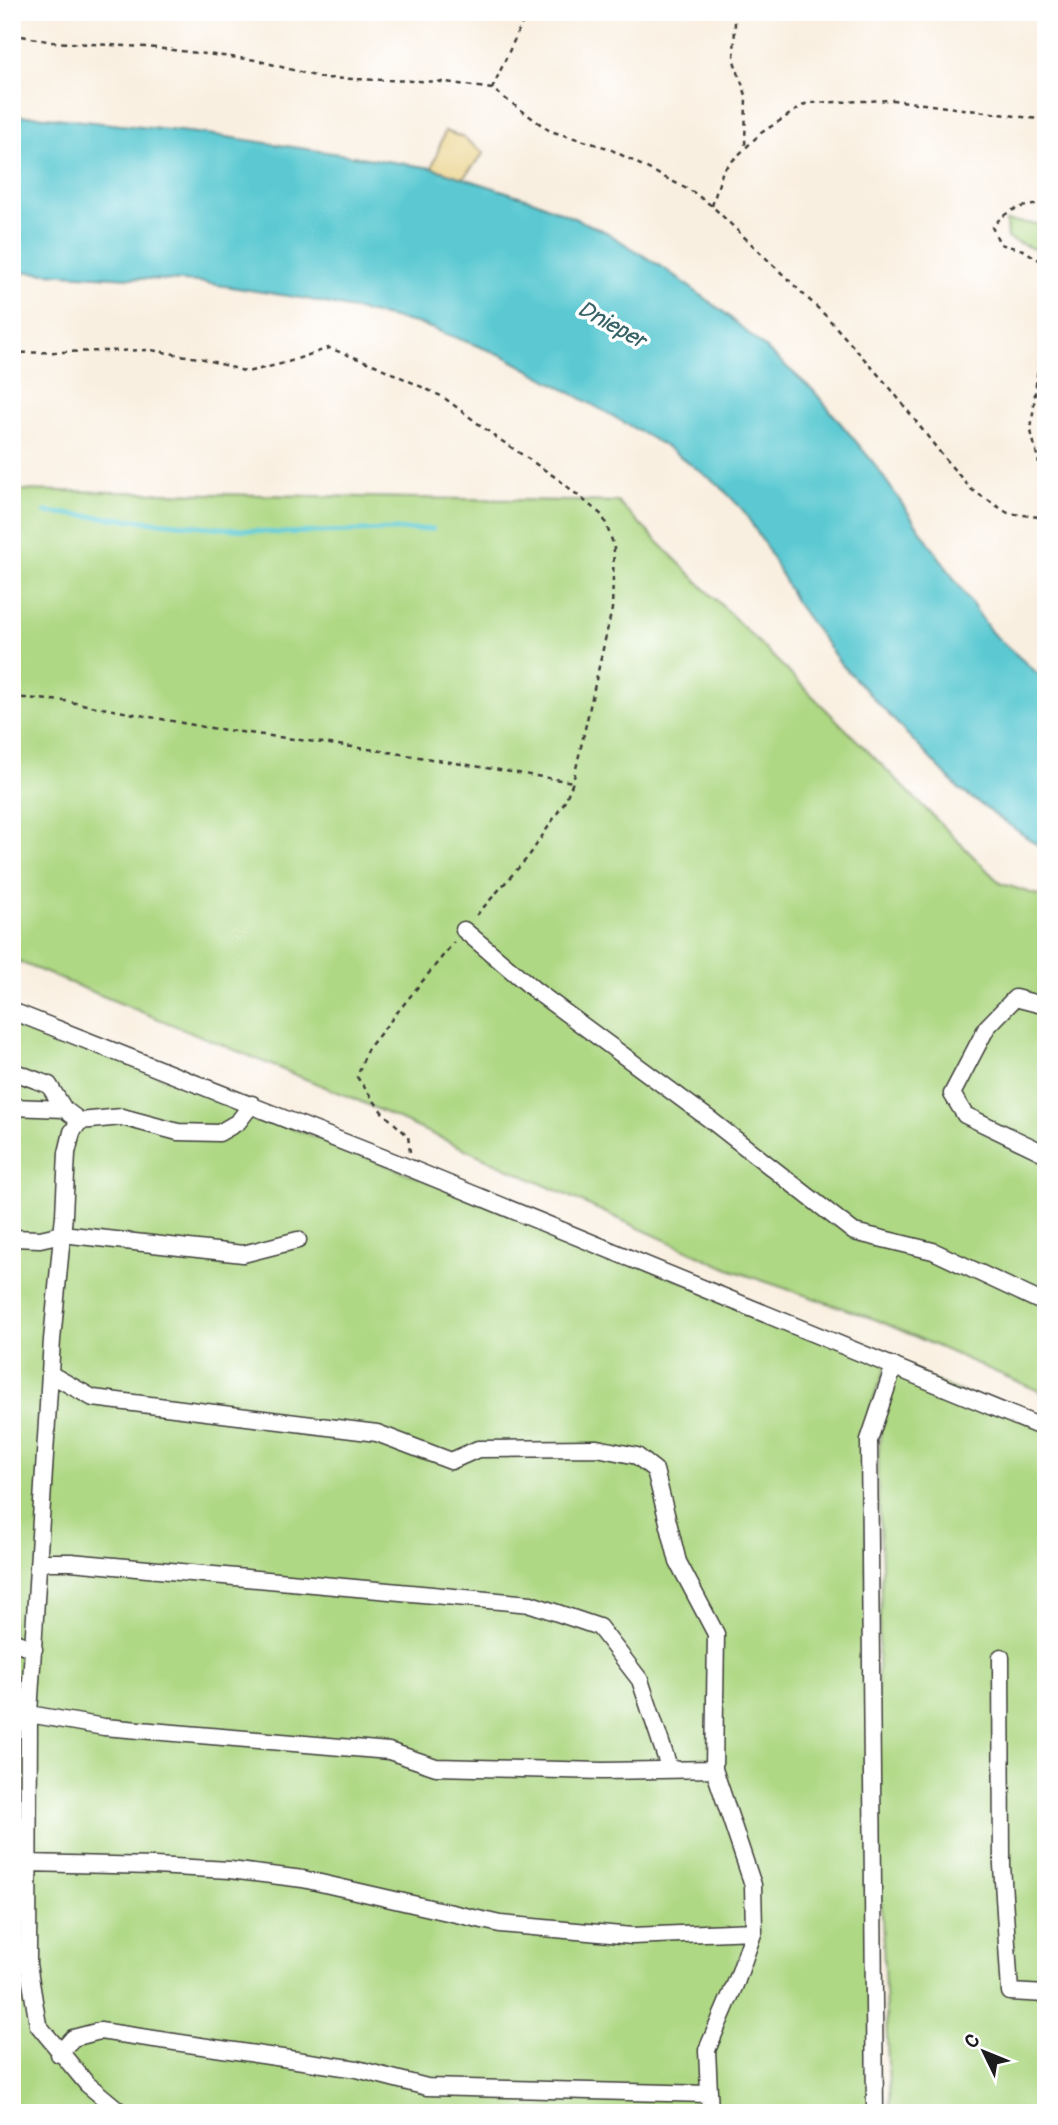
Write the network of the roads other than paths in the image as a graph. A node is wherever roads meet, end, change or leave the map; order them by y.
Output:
1 (464, 930) road end
2 (1046, 1006) edge
3 (12, 1011) edge
4 (12, 1071) edge
5 (252, 1104) junction
6 (12, 1107) edge
7 (64, 1109) junction
8 (80, 1121) junction
9 (1046, 1154) edge
10 (62, 1234) junction
11 (12, 1238) edge
12 (298, 1240) dead end
13 (1046, 1304) edge
14 (894, 1366) junction
15 (50, 1374) junction
16 (1046, 1429) edge
17 (39, 1562) junction
18 (12, 1641) edge
19 (34, 1649) junction
20 (1001, 1657) dead end
21 (29, 1714) junction
22 (714, 1769) junction
23 (670, 1770) junction
24 (12, 1773) edge
25 (28, 1779) junction
26 (27, 1863) junction
27 (20, 1905) edge
28 (754, 1931) junction
29 (1046, 1994) edge
30 (60, 2054) junction
31 (708, 2094) junction
32 (122, 2113) edge
33 (710, 2113) edge
34 (875, 2113) edge

1 - 13 street
2 - 9 street
3 - 5 street
4 - 7 street
5 - 8 street
5 - 14 street
6 - 7 street
7 - 8 street
8 - 10 street
10 - 11 street
10 - 12 street
10 - 15 street
14 - 16 street
14 - 34 street
15 - 17 street
15 - 22 street
17 - 19 street
17 - 23 street
18 - 19 street
19 - 21 street
20 - 29 street
21 - 23 street
21 - 25 street
22 - 23 street
22 - 28 street
24 - 25 street
25 - 26 street
26 - 27 street
26 - 28 street
27 - 30 street
28 - 31 street
30 - 31 street
30 - 32 street
31 - 33 street

